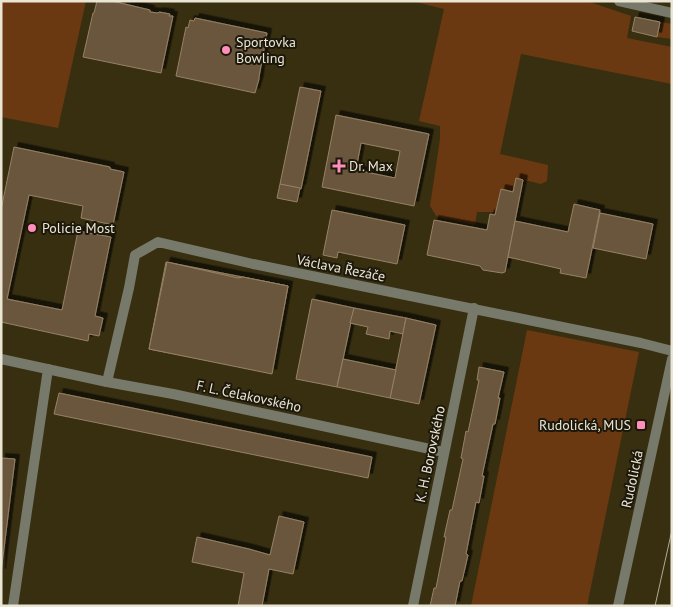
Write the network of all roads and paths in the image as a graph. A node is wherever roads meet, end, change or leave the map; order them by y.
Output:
1 (619, 1) edge
2 (672, 13) edge
3 (474, 308) junction
4 (672, 351) edge
5 (1, 359) edge
6 (672, 359) edge
7 (48, 369) junction
8 (107, 382) junction
9 (444, 452) junction
10 (13, 606) edge
11 (413, 606) edge
12 (618, 606) edge

1 - 2 street
3 - 4 street, Václava Řezáče
3 - 8 street, Václava Řezáče
3 - 9 street, K. H. Borovského
5 - 7 street, F. L. Čelakovského
6 - 12 street, Rudolická
7 - 8 street, F. L. Čelakovského
7 - 10 street
8 - 9 street, F. L. Čelakovského
9 - 11 street, K. H. Borovského

